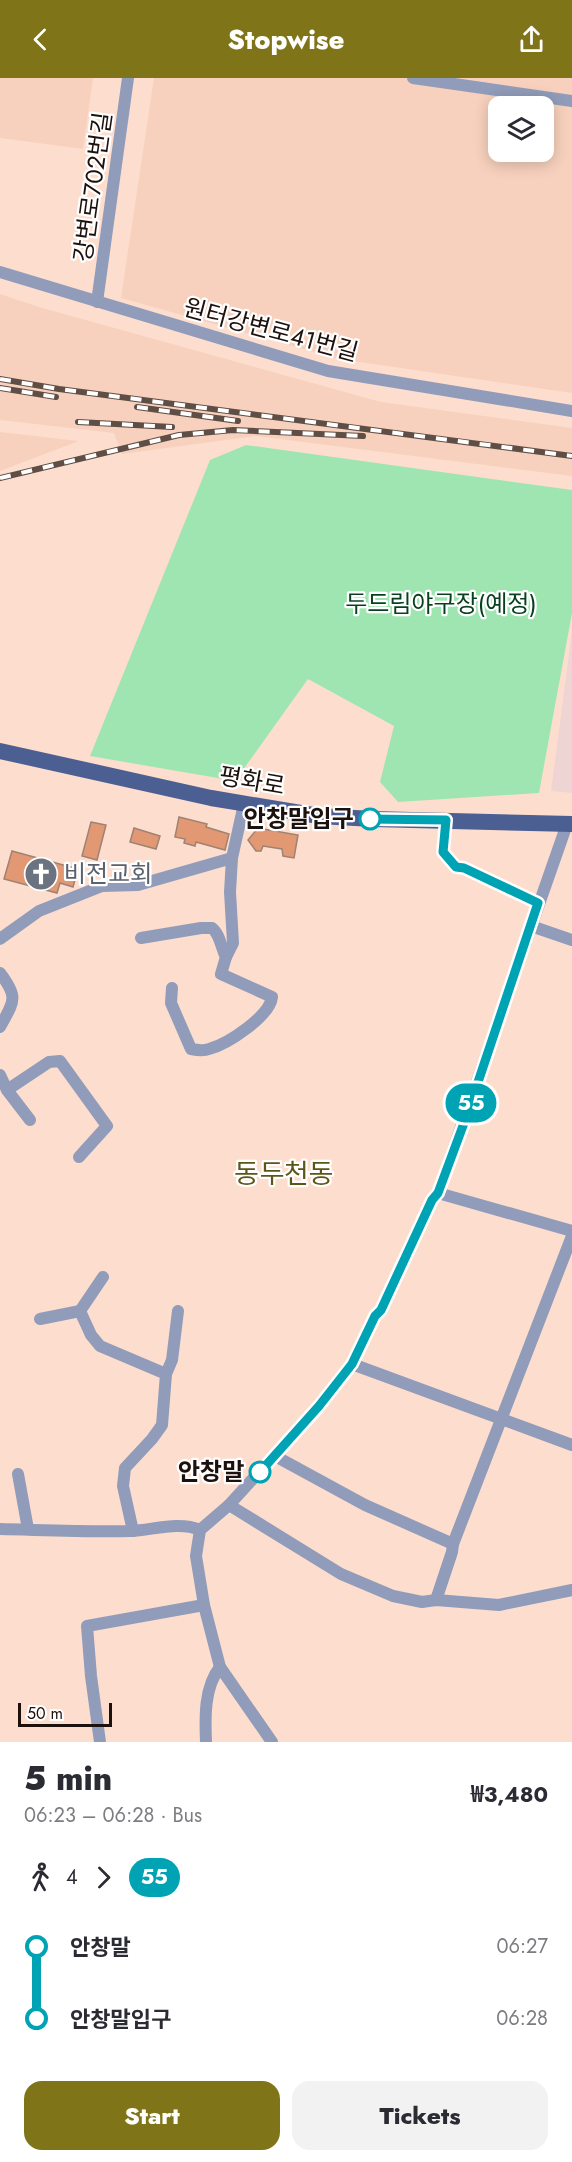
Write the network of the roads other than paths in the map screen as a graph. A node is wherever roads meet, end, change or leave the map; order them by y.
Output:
1 (128, 78) edge
2 (413, 78) edge
3 (572, 101) edge
4 (0, 272) edge
5 (97, 302) junction
6 (572, 411) edge
7 (0, 751) edge
8 (244, 804) junction
9 (446, 820) junction
10 (570, 824) edge
11 (232, 858) junction
12 (538, 903) junction
13 (531, 926) junction
14 (141, 938) dead end
15 (0, 939) edge
16 (572, 940) edge
17 (226, 957) junction
18 (0, 973) edge
19 (172, 988) dead end
20 (0, 1028) edge
21 (0, 1076) edge
22 (7, 1090) junction
23 (30, 1120) dead end
24 (79, 1157) dead end
25 (438, 1193) junction
26 (572, 1231) edge
27 (572, 1236) edge
28 (103, 1277) dead end
29 (80, 1311) junction
30 (178, 1311) dead end
31 (40, 1319) dead end
32 (352, 1364) junction
33 (166, 1374) junction
34 (502, 1421) junction
35 (572, 1445) edge
36 (275, 1456) junction
37 (18, 1474) dead end
38 (228, 1505) junction
39 (0, 1529) edge
40 (28, 1530) junction
41 (200, 1530) junction
42 (133, 1531) junction
43 (453, 1544) junction
44 (572, 1590) edge
45 (436, 1600) junction
46 (204, 1605) junction
47 (220, 1667) junction
48 (100, 1742) edge
49 (206, 1742) edge
50 (272, 1742) edge

1 - 5 street, 강변로702번길
2 - 3 street
4 - 5 street, 원터강변로41번길
5 - 6 street, 원터강변로41번길
7 - 8 main road, 평화로
8 - 9 main road, 평화로
8 - 11 street
9 - 10 main road, 평화로
9 - 12 street
10 - 12 street
11 - 15 street
11 - 17 street
12 - 13 street
13 - 16 street
13 - 25 street
14 - 17 street
17 - 19 street
18 - 20 street
21 - 22 street
22 - 23 street
22 - 24 street
25 - 26 street
25 - 32 street
27 - 34 street
28 - 29 street
29 - 31 street
29 - 33 street
30 - 33 street
32 - 34 street
32 - 36 street
33 - 42 street
34 - 35 street
34 - 43 street
36 - 38 street
36 - 43 street
37 - 40 street
38 - 41 street
38 - 45 street
39 - 40 street
40 - 42 street
41 - 42 street
41 - 46 street
43 - 45 street
44 - 45 street
46 - 47 street
46 - 48 street
47 - 49 street
47 - 50 street

